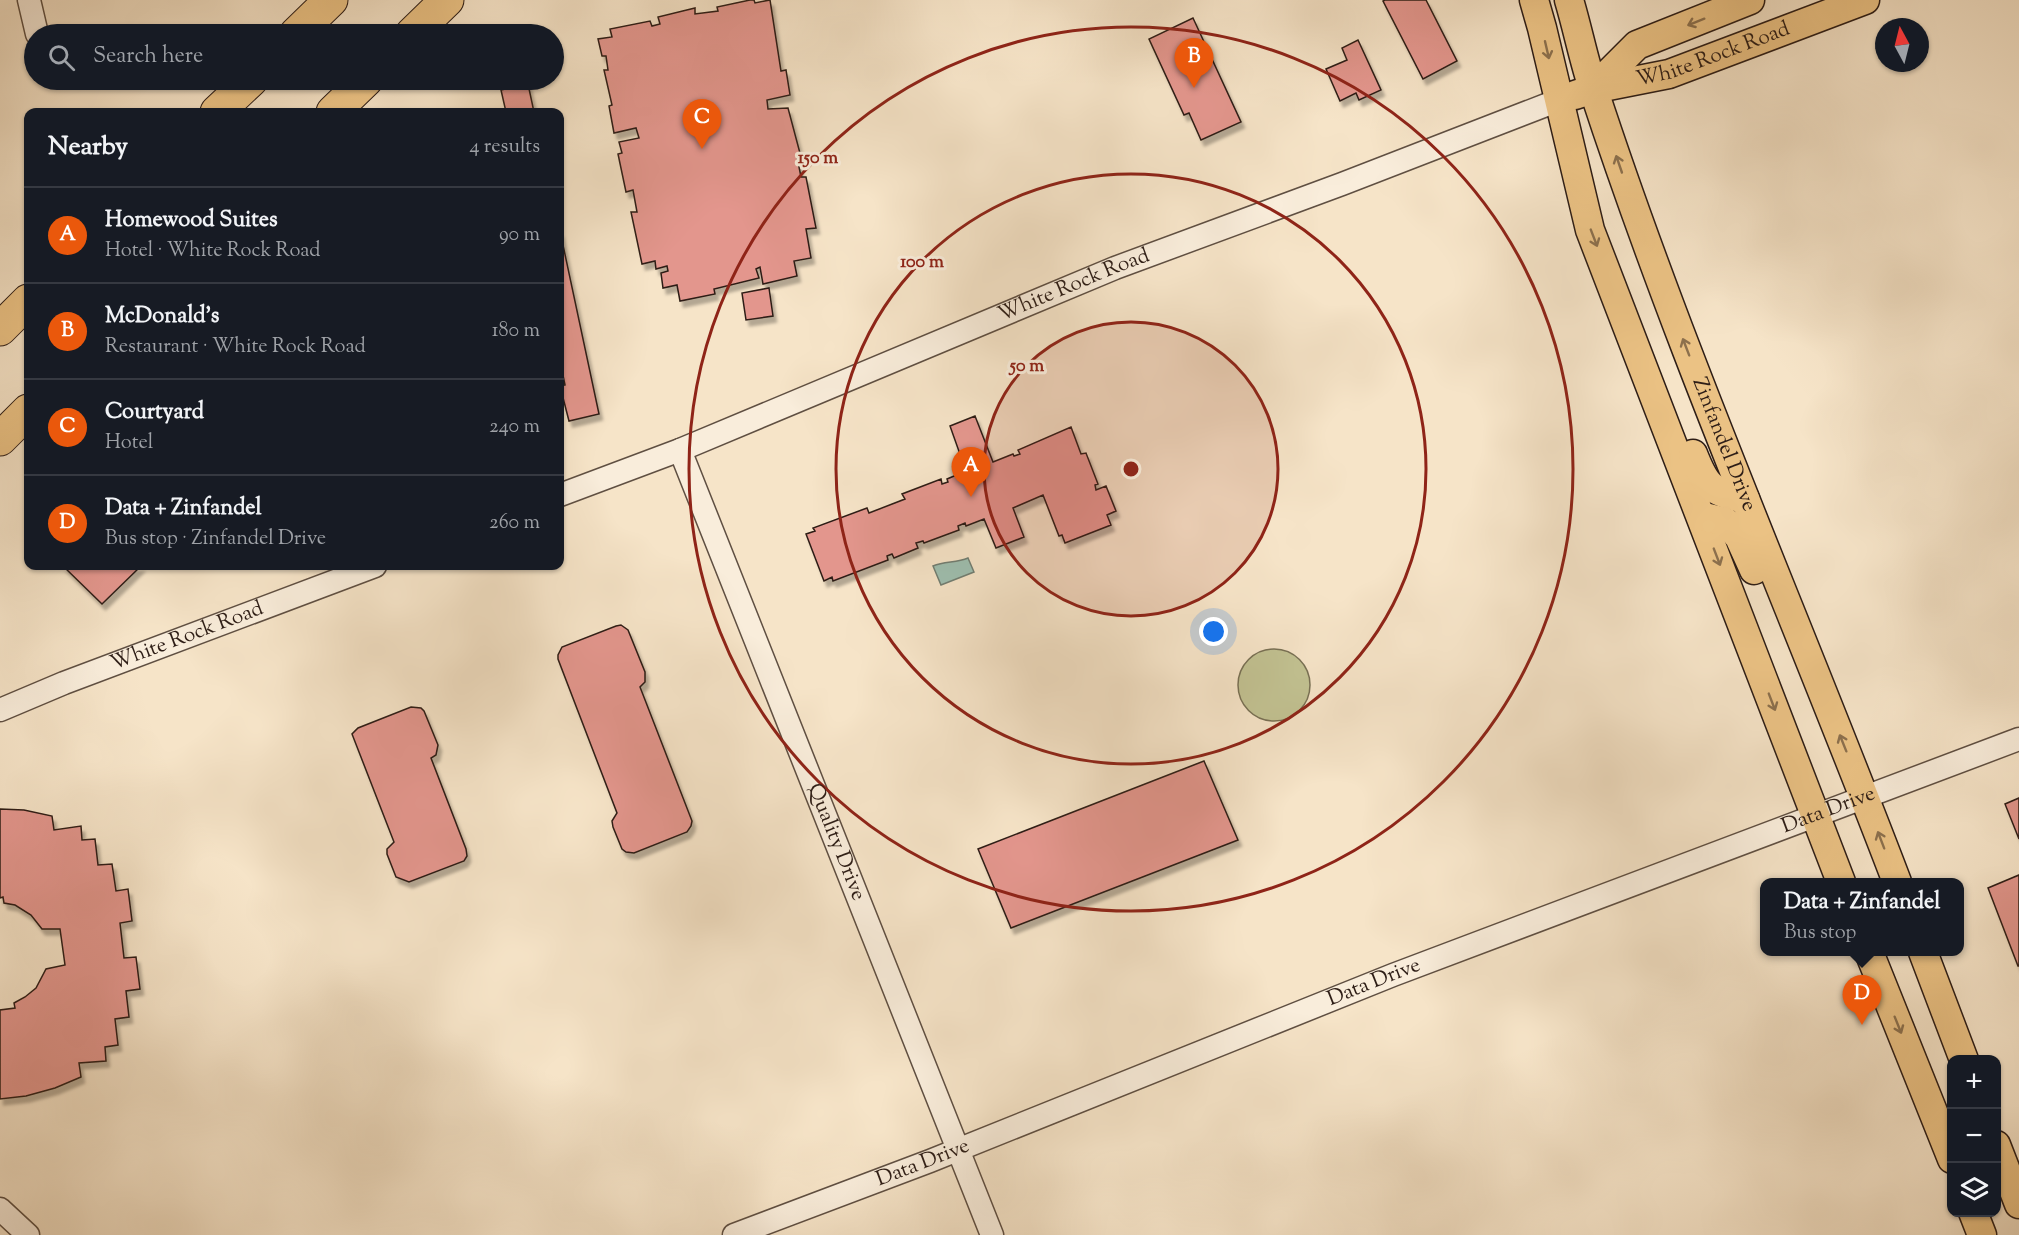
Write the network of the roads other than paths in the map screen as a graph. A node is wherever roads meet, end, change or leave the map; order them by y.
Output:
1 (29, 0) edge
2 (331, 0) edge
3 (447, 0) edge
4 (1534, 0) edge
5 (1569, 0) edge
6 (1750, 0) edge
7 (1865, 0) edge
8 (35, 24) edge
9 (306, 24) edge
10 (422, 24) edge
11 (1593, 89) junction
12 (240, 90) edge
13 (356, 90) edge
14 (1559, 100) junction
15 (221, 108) edge
16 (337, 108) edge
17 (1616, 297) junction
18 (24, 305) edge
19 (0, 329) edge
20 (24, 415) edge
21 (0, 439) edge
22 (680, 450) junction
23 (564, 494) edge
24 (1744, 499) junction
25 (1701, 516) junction
26 (364, 570) edge
27 (1782, 591) junction
28 (0, 710) edge
29 (2019, 739) edge
30 (1864, 797) junction
31 (1815, 816) junction
32 (1839, 878) edge
33 (1895, 878) edge
34 (1871, 956) edge
35 (1925, 956) edge
36 (1962, 1055) edge
37 (1947, 1146) edge
38 (957, 1150) junction
39 (2001, 1158) edge
40 (2019, 1204) edge
41 (0, 1209) edge
42 (1975, 1217) edge
43 (28, 1235) edge
44 (734, 1235) edge
45 (992, 1235) edge
46 (1982, 1235) edge

1 - 8 street
2 - 9 highway
3 - 10 highway
4 -> 14 main road
5 - 11 main road, Zinfandel Drive
6 -> 11 main road, White Rock Road
7 - 11 main road, White Rock Road
11 - 14 main road, White Rock Road
24 -> 11 main road, Zinfandel Drive
12 - 15 highway
13 - 16 highway
14 -> 17 main road
14 - 22 street, White Rock Road
17 - 24 main road
17 - 25 main road
18 - 19 highway
20 - 21 highway
22 - 23 street, White Rock Road
22 - 38 street, Quality Drive
24 - 27 main road, Zinfandel Drive
25 - 27 main road
25 -> 31 main road
26 - 28 street, White Rock Road
30 -> 27 main road, Zinfandel Drive
29 - 30 street, Data Drive
30 - 31 street, Data Drive
33 -> 30 main road, Zinfandel Drive
31 - 32 main road
31 - 38 street, Data Drive
34 -> 37 main road
35 - 36 main road
38 - 44 street, Data Drive
38 - 45 street, Quality Drive
39 - 40 main road
41 - 43 street
42 - 46 main road

